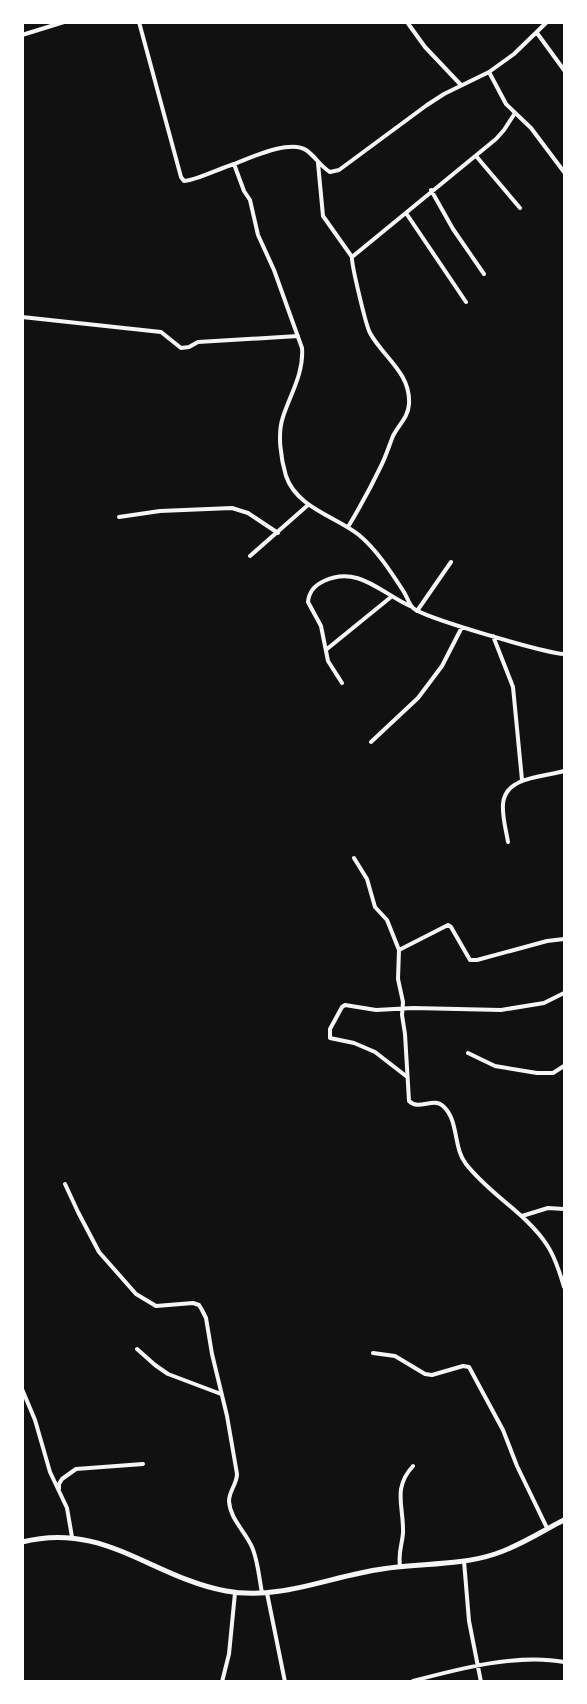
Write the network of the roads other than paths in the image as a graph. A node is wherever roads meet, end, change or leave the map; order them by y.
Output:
1 (64, 22) edge
2 (139, 22) edge
3 (407, 22) edge
4 (547, 22) edge
5 (537, 33) junction
6 (22, 35) edge
7 (564, 70) edge
8 (489, 72) junction
9 (461, 85) junction
10 (515, 113) junction
11 (476, 156) junction
12 (318, 161) junction
13 (234, 164) junction
14 (564, 172) edge
15 (431, 190) junction
16 (520, 208) dead end
17 (406, 213) junction
18 (352, 257) junction
19 (484, 274) dead end
20 (466, 302) dead end
21 (22, 317) edge
22 (299, 336) junction
23 (308, 504) junction
24 (119, 517) dead end
25 (348, 527) junction
26 (278, 533) junction
27 (250, 556) dead end
28 (451, 562) dead end
29 (392, 597) junction
30 (411, 607) junction
31 (417, 610) junction
32 (462, 627) junction
33 (492, 635) junction
34 (327, 649) junction
35 (564, 654) edge
36 (342, 683) dead end
37 (371, 741) dead end
38 (564, 771) edge
39 (522, 780) junction
40 (508, 842) dead end
41 (354, 858) dead end
42 (564, 939) edge
43 (399, 950) junction
44 (564, 993) edge
45 (404, 1008) junction
46 (468, 1053) dead end
47 (564, 1066) edge
48 (406, 1076) junction
49 (65, 1184) dead end
50 (564, 1209) edge
51 (522, 1216) junction
52 (564, 1287) edge
53 (137, 1349) dead end
54 (373, 1353) dead end
55 (22, 1389) edge
56 (222, 1395) junction
57 (143, 1464) dead end
58 (413, 1466) dead end
59 (59, 1491) junction
60 (564, 1520) edge
61 (548, 1528) junction
62 (72, 1537) junction
63 (22, 1542) edge
64 (464, 1560) junction
65 (400, 1566) junction
66 (235, 1593) junction
67 (265, 1593) junction
68 (564, 1662) edge
69 (478, 1665) junction
70 (413, 1681) edge
71 (222, 1682) edge
72 (285, 1682) edge
73 (481, 1682) edge

1 - 6 street
2 - 13 street
3 - 9 street
4 - 5 street
5 - 7 street
5 - 8 street
8 - 9 street
8 - 10 street
9 - 12 street
10 - 11 street
10 - 14 street
11 - 15 street
11 - 16 street
12 - 13 street
12 - 18 street
13 - 22 street
15 - 17 street
15 - 19 street
17 - 18 street
17 - 20 street
18 - 25 street
21 - 22 street
22 - 23 street
23 - 25 street
23 - 26 street
24 - 26 street
25 - 30 street
26 - 27 street
28 - 31 street
29 - 30 street
29 - 34 street
29 - 34 street
30 - 31 street
31 - 32 street
32 - 33 street
32 - 37 street
33 - 35 street
33 - 39 street
34 - 36 street
38 - 39 street
39 - 40 street
41 - 43 street
42 - 43 street
43 - 45 street
44 - 45 street
45 - 48 street
45 - 48 street
46 - 47 street
48 - 51 street
49 - 56 street
50 - 51 street
51 - 52 street
53 - 56 street
54 - 61 street
55 - 59 street
56 - 67 street
57 - 59 street
58 - 65 street
59 - 62 street
60 - 61 main road
61 - 64 main road
62 - 63 main road
62 - 66 main road
64 - 65 main road
64 - 69 street
65 - 67 main road
66 - 67 main road
66 - 71 street
67 - 72 street
68 - 69 street
69 - 70 street
69 - 73 street

